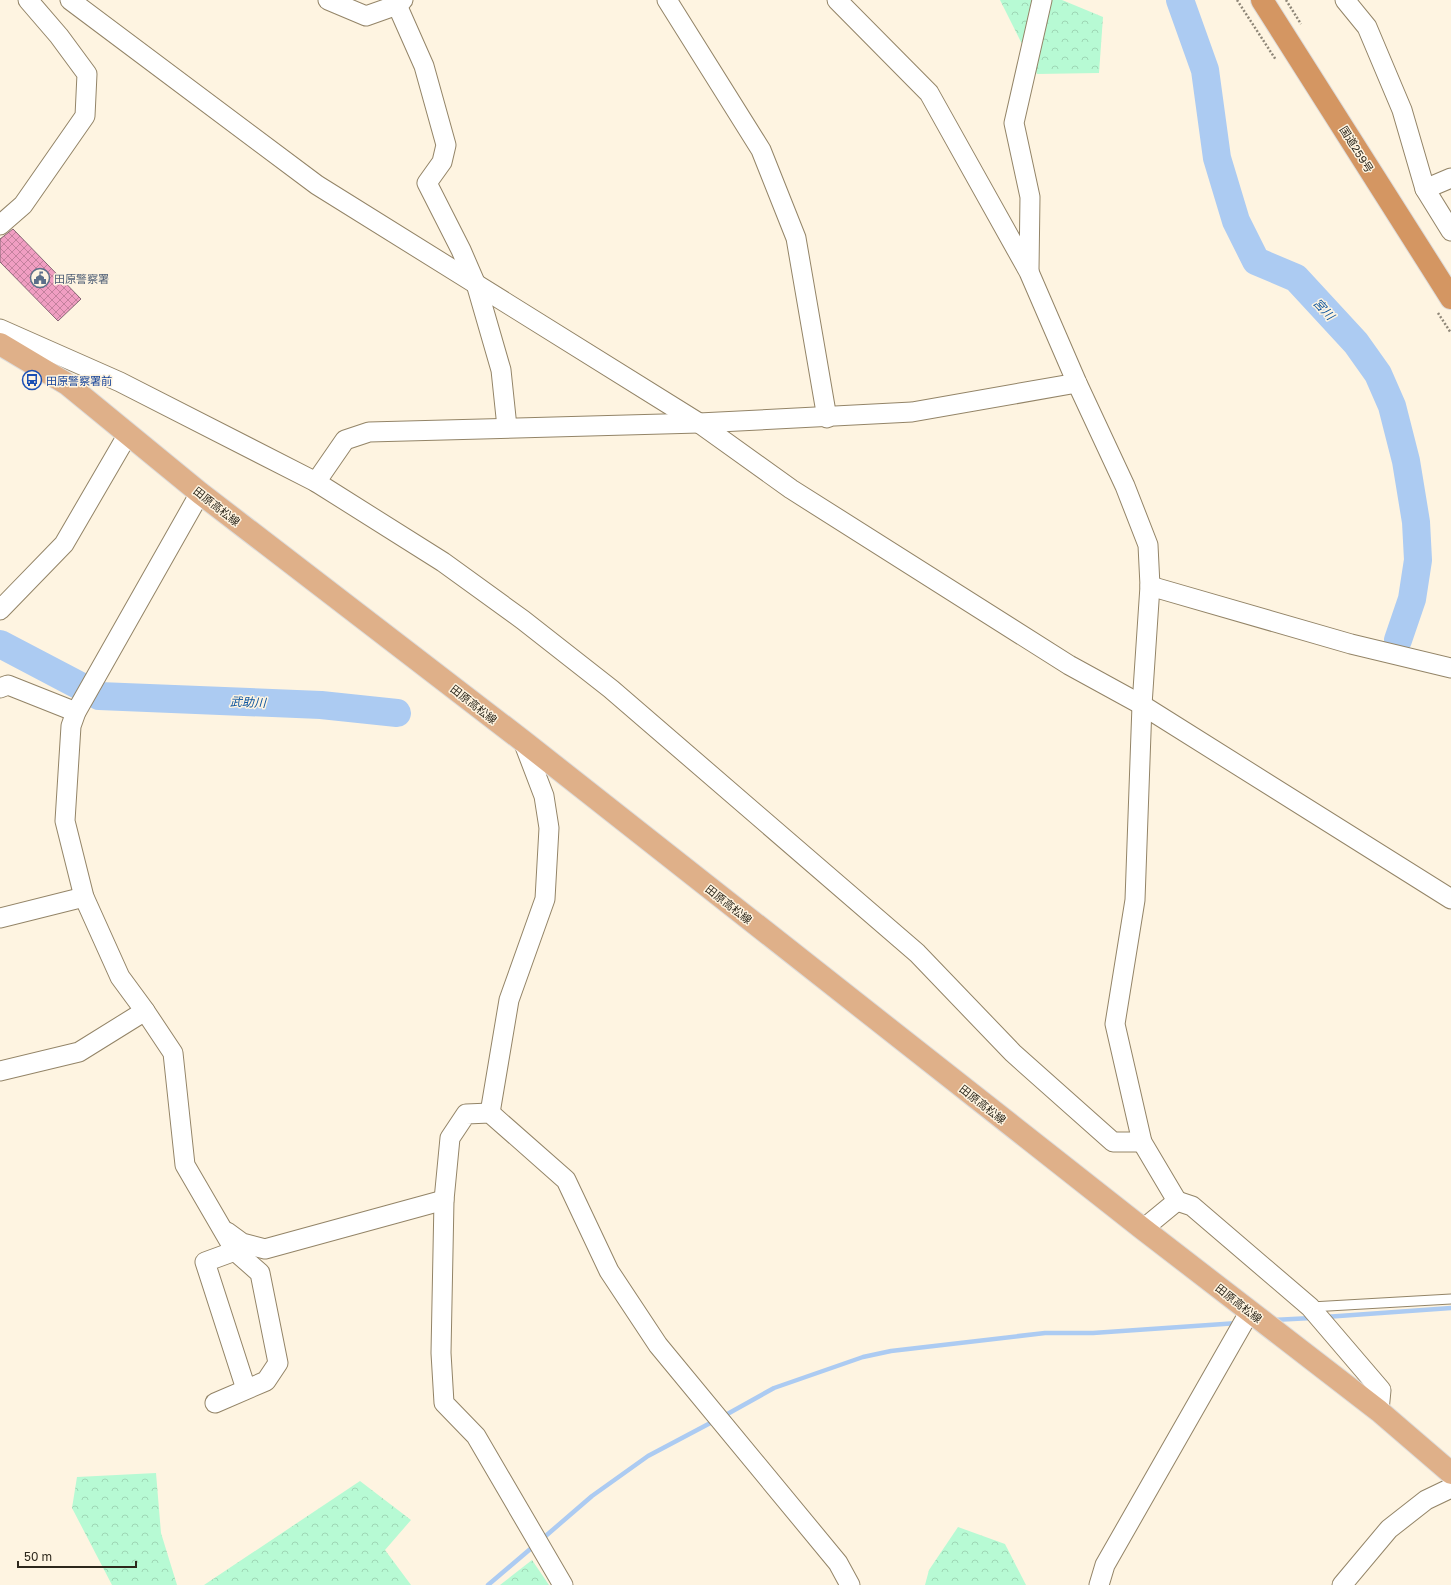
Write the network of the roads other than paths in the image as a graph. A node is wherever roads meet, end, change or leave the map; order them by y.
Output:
1 (28, 0) edge
2 (70, 0) edge
3 (328, 0) edge
4 (667, 0) edge
5 (837, 0) edge
6 (1042, 0) edge
7 (1262, 0) edge
8 (1345, 0) edge
9 (400, 2) edge
10 (1451, 178) edge
11 (1425, 189) junction
12 (0, 225) edge
13 (1451, 231) edge
14 (1029, 272) junction
15 (477, 287) junction
16 (1451, 298) edge
17 (2, 338) edge
18 (1077, 383) junction
19 (828, 418) junction
20 (699, 423) junction
21 (507, 427) junction
22 (128, 434) junction
23 (316, 482) junction
24 (200, 493) junction
25 (1150, 586) junction
26 (0, 610) edge
27 (1451, 668) edge
28 (0, 688) edge
29 (1142, 705) junction
30 (76, 712) junction
31 (522, 742) junction
32 (84, 897) junction
33 (1451, 899) edge
34 (0, 918) edge
35 (145, 1011) junction
36 (0, 1071) edge
37 (490, 1113) junction
38 (1142, 1142) junction
39 (444, 1200) junction
40 (1177, 1201) junction
41 (221, 1227) junction
42 (1143, 1229) junction
43 (235, 1251) junction
44 (1451, 1299) edge
45 (1310, 1307) junction
46 (1250, 1311) junction
47 (246, 1389) junction
48 (215, 1403) dead end
49 (1379, 1411) junction
50 (1451, 1473) edge
51 (1451, 1488) edge
52 (563, 1585) edge
53 (850, 1585) edge
54 (1100, 1585) edge
55 (1342, 1585) edge

1 - 12 street
2 - 15 street
3 - 9 street
4 - 19 street
5 - 14 street
6 - 14 street
7 - 16 highway, 国道259号
8 - 11 street
9 - 15 street
10 - 11 street
11 - 13 street
14 - 18 street
15 - 20 street
15 - 21 street
17 - 22 main road, 田原高松線
17 - 23 street
18 - 19 street
18 - 25 street
19 - 20 street
20 - 21 street
20 - 29 street
21 - 23 street
22 - 24 main road, 田原高松線
22 - 26 street
23 - 38 street
24 - 30 street
24 - 31 main road, 田原高松線
25 - 27 street
25 - 29 street
28 - 30 street
29 - 33 street
29 - 38 street
30 - 32 street
31 - 37 street
31 - 42 main road, 田原高松線
32 - 34 street
32 - 35 street
35 - 36 street
35 - 41 street
37 - 39 street
37 - 53 street
38 - 40 street
39 - 41 street
39 - 52 street
40 - 42 street
40 - 45 street
41 - 43 street
42 - 46 main road, 田原高松線
43 - 47 street
43 - 47 street
44 - 45 lane
45 - 49 street
46 - 49 main road, 田原高松線
46 - 54 street
47 - 48 street
49 - 50 main road, 田原高松線
51 - 55 street

